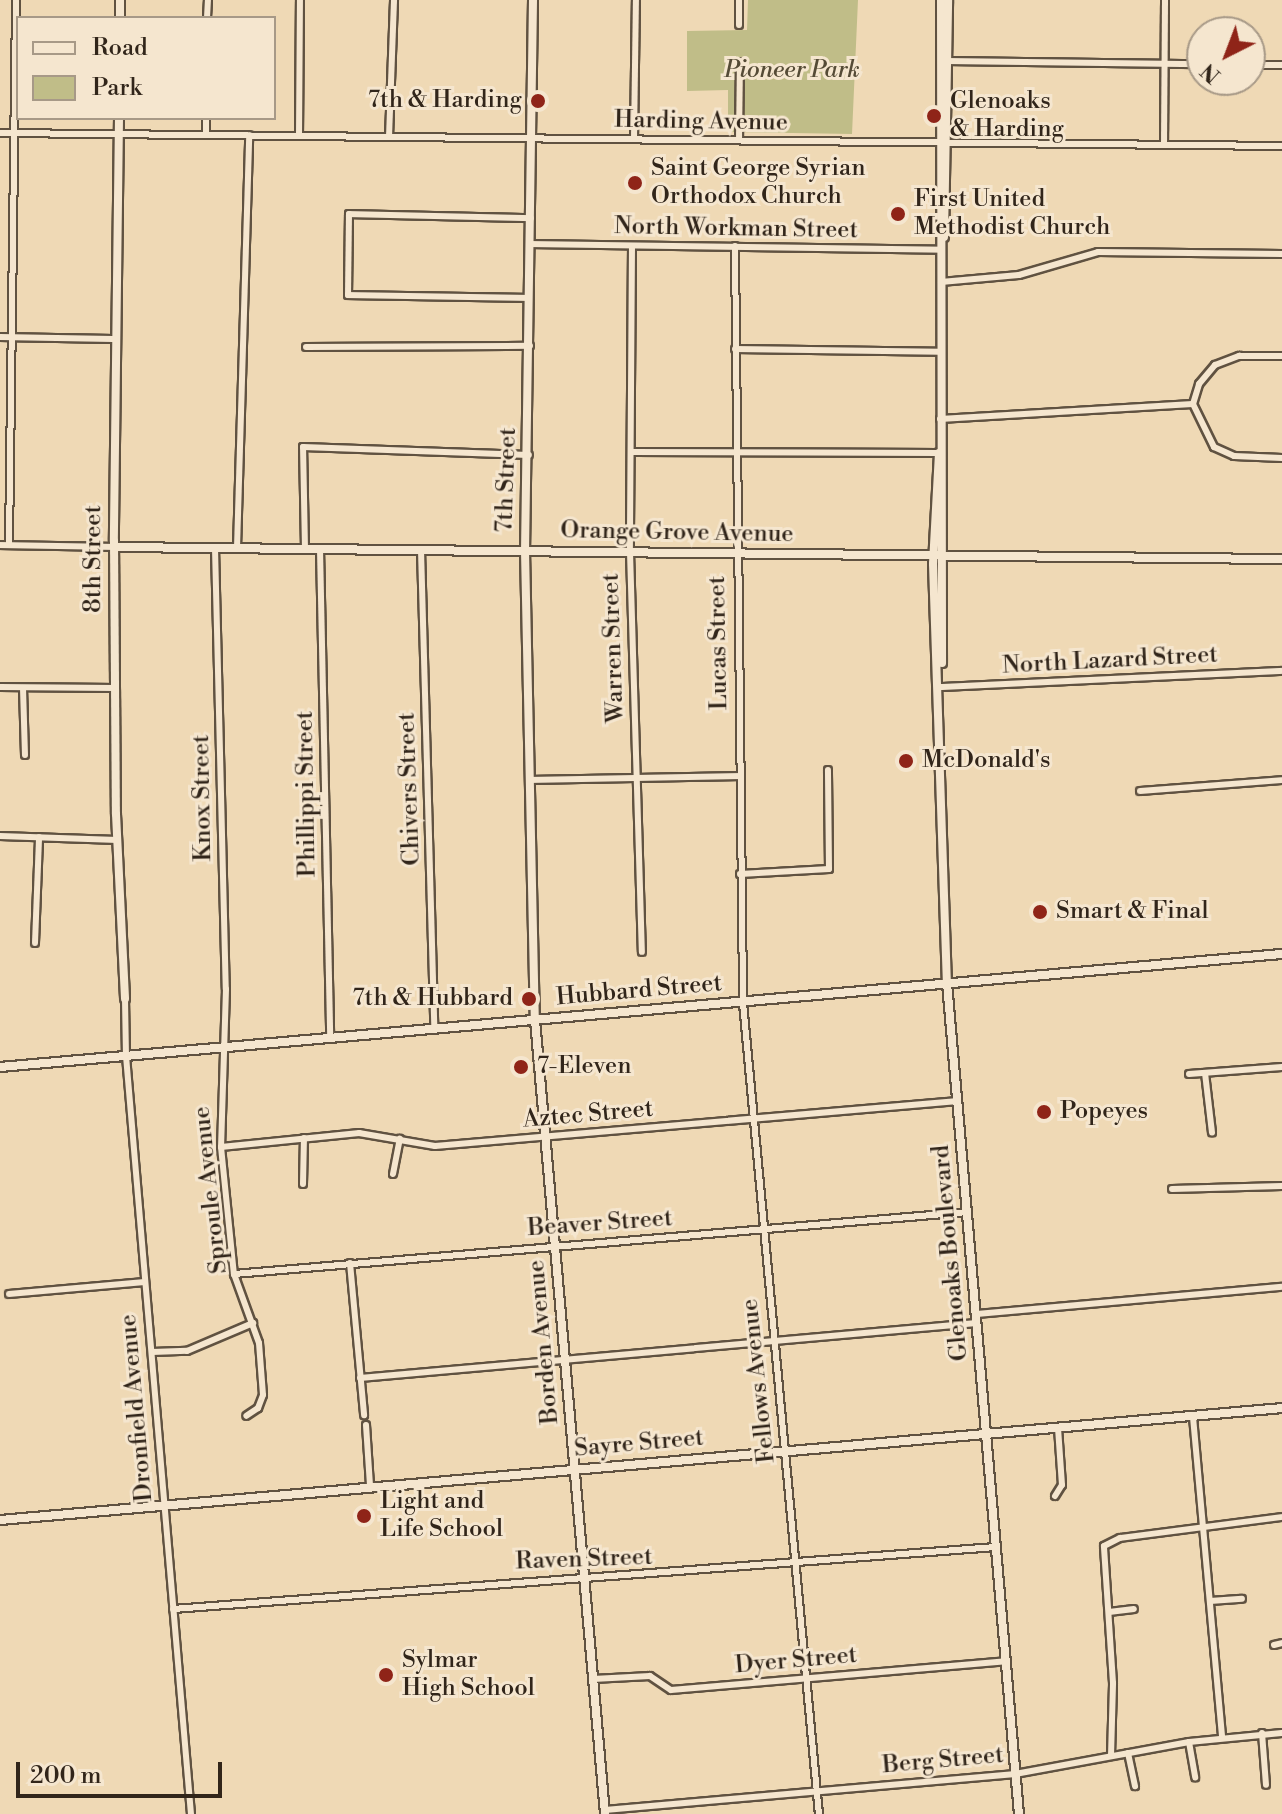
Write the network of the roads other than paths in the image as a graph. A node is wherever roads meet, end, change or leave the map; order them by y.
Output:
1 (16, 0) edge
2 (300, 0) edge
3 (394, 0) edge
4 (533, 0) edge
5 (636, 0) edge
6 (739, 0) edge
7 (941, 0) edge
8 (948, 0) edge
9 (1165, 0) edge
10 (739, 25) dead end
11 (944, 61) junction
12 (740, 62) dead end
13 (1165, 64) junction
14 (1186, 64) edge
15 (119, 120) edge
16 (206, 120) edge
17 (0, 133) edge
18 (14, 133) junction
19 (119, 134) junction
20 (206, 135) junction
21 (249, 135) junction
22 (299, 136) junction
23 (389, 137) junction
24 (532, 138) junction
25 (634, 138) junction
26 (739, 140) junction
27 (938, 142) junction
28 (949, 142) junction
29 (1164, 145) junction
30 (1282, 146) edge
31 (531, 218) junction
32 (531, 244) junction
33 (632, 246) junction
34 (735, 246) junction
35 (942, 250) junction
36 (1282, 254) edge
37 (941, 282) junction
38 (530, 298) junction
39 (0, 337) edge
40 (11, 338) junction
41 (113, 339) junction
42 (530, 346) junction
43 (306, 347) dead end
44 (735, 349) junction
45 (940, 352) junction
46 (1282, 356) edge
47 (1193, 404) junction
48 (940, 419) junction
49 (632, 452) junction
50 (734, 453) junction
51 (939, 453) junction
52 (529, 455) junction
53 (1282, 458) edge
54 (0, 545) edge
55 (9, 545) junction
56 (114, 547) junction
57 (215, 548) junction
58 (237, 548) junction
59 (305, 549) junction
60 (320, 549) junction
61 (421, 550) junction
62 (525, 551) junction
63 (630, 552) junction
64 (736, 553) junction
65 (933, 555) junction
66 (944, 555) junction
67 (1282, 559) edge
68 (1282, 671) edge
69 (0, 687) edge
70 (940, 687) junction
71 (23, 688) junction
72 (115, 688) junction
73 (25, 755) dead end
74 (828, 770) dead end
75 (739, 776) junction
76 (636, 778) junction
77 (531, 780) junction
78 (1282, 780) edge
79 (1140, 791) dead end
80 (0, 836) edge
81 (39, 837) junction
82 (118, 840) junction
83 (740, 874) junction
84 (35, 943) dead end
85 (740, 944) joint
86 (642, 952) dead end
87 (1282, 954) edge
88 (535, 961) joint
89 (947, 983) junction
90 (125, 999) joint
91 (743, 1003) junction
92 (535, 1020) junction
93 (434, 1028) junction
94 (330, 1038) junction
95 (225, 1047) junction
96 (126, 1056) junction
97 (0, 1067) edge
98 (1282, 1067) edge
99 (1205, 1073) junction
100 (1189, 1074) dead end
101 (959, 1101) junction
102 (752, 1119) junction
103 (1212, 1133) dead end
104 (548, 1137) junction
105 (304, 1138) junction
106 (400, 1139) junction
107 (221, 1147) junction
108 (393, 1174) dead end
109 (303, 1184) dead end
110 (1282, 1186) edge
111 (1172, 1189) dead end
112 (968, 1211) junction
113 (761, 1231) junction
114 (556, 1245) junction
115 (350, 1263) junction
116 (234, 1274) junction
117 (144, 1282) junction
118 (1282, 1287) edge
119 (9, 1294) dead end
120 (977, 1319) junction
121 (253, 1323) junction
122 (771, 1341) junction
123 (152, 1352) junction
124 (566, 1360) junction
125 (360, 1378) junction
126 (1282, 1408) edge
127 (364, 1415) dead end
128 (246, 1416) dead end
129 (1193, 1417) junction
130 (366, 1425) dead end
131 (1058, 1428) junction
132 (986, 1432) junction
133 (785, 1450) junction
134 (576, 1470) junction
135 (370, 1486) junction
136 (1055, 1496) dead end
137 (164, 1504) junction
138 (1282, 1517) edge
139 (0, 1520) edge
140 (1204, 1526) junction
141 (995, 1547) junction
142 (794, 1565) junction
143 (586, 1582) junction
144 (1242, 1599) dead end
145 (1210, 1601) junction
146 (173, 1609) junction
147 (1134, 1609) dead end
148 (1109, 1612) junction
149 (1006, 1661) junction
150 (806, 1678) junction
151 (593, 1679) junction
152 (1262, 1733) junction
153 (1282, 1733) edge
154 (1222, 1738) junction
155 (1189, 1742) junction
156 (1128, 1753) junction
157 (1111, 1756) junction
158 (1015, 1774) junction
159 (1195, 1777) dead end
160 (1266, 1785) dead end
161 (1135, 1786) dead end
162 (817, 1789) junction
163 (605, 1812) edge
164 (191, 1814) edge
165 (819, 1814) edge
166 (1019, 1814) edge

1 - 18 street
2 - 22 street
3 - 23 street
4 - 24 street, 7th Street
5 - 25 street
6 - 10 street
7 - 11 street, Glenoaks Boulevard
8 - 11 street, Glenoaks Boulevard
9 - 13 street
11 - 13 street
11 - 27 street, Glenoaks Boulevard
11 - 28 street, Glenoaks Boulevard
12 - 26 street
13 - 14 street
13 - 29 street
15 - 19 street, 8th Street
16 - 20 street
17 - 18 street, Harding Avenue
18 - 19 street, Harding Avenue
18 - 40 street
19 - 20 street, Harding Avenue
19 - 41 street, 8th Street
20 - 21 street, Harding Avenue
21 - 22 street, Harding Avenue
21 - 58 street
22 - 23 street, Harding Avenue
23 - 24 street, Harding Avenue
24 - 25 street, Harding Avenue
24 - 31 street, 7th Street
25 - 26 street, Harding Avenue
26 - 27 street, Harding Avenue
27 - 28 street, Harding Avenue
27 - 35 street, Glenoaks Boulevard
28 - 29 street, Harding Avenue
28 - 35 street, Glenoaks Boulevard
29 - 30 street, Harding Avenue
31 - 32 street, 7th Street
31 - 38 street
32 - 33 street, North Workman Street
32 - 38 street, 7th Street
33 - 34 street, North Workman Street
33 - 49 street, Warren Street
34 - 35 street, North Workman Street
34 - 44 street, Lucas Street
35 - 37 street, Glenoaks Boulevard
36 - 37 street
37 - 45 street, Glenoaks Boulevard
38 - 42 street, 7th Street
39 - 40 street
40 - 41 street
40 - 55 street
41 - 56 street, 8th Street
42 - 43 street
42 - 52 street, 7th Street
44 - 45 street
44 - 50 street, Lucas Street
45 - 48 street, Glenoaks Boulevard
46 - 47 street
47 - 48 street
47 - 53 street
48 - 51 street, Glenoaks Boulevard
49 - 50 street
49 - 63 street, Warren Street
50 - 51 street
50 - 64 street, Lucas Street
51 - 65 street, Glenoaks Boulevard
51 - 66 street, Glenoaks Boulevard
52 - 59 street
52 - 62 street, 7th Street
54 - 55 street, Orange Grove Avenue
55 - 56 street, Orange Grove Avenue
56 - 57 street, Orange Grove Avenue
56 - 72 street, 8th Street
57 - 58 street, Orange Grove Avenue
57 - 95 street, Knox Street
58 - 59 street, Orange Grove Avenue
59 - 60 street, Orange Grove Avenue
60 - 61 street, Orange Grove Avenue
60 - 94 street, Phillippi Street
61 - 62 street, Orange Grove Avenue
61 - 93 street, Chivers Street
62 - 63 street, Orange Grove Avenue
62 - 77 street, 7th Street
63 - 64 street, Orange Grove Avenue
63 - 76 street, Warren Street
64 - 65 street, Orange Grove Avenue
64 - 75 street, Lucas Street
65 - 66 street, Orange Grove Avenue
65 - 70 street, Glenoaks Boulevard
66 - 67 street, Orange Grove Avenue
66 - 70 street, Glenoaks Boulevard
68 - 70 street, North Lazard Street
69 - 71 street
70 - 89 street, Glenoaks Boulevard
71 - 72 street
71 - 73 street
72 - 82 street, 8th Street
74 - 83 street
75 - 76 street
75 - 83 street, Lucas Street
76 - 77 street
76 - 86 street, Warren Street
77 - 88 street, 7th Street
78 - 79 street
80 - 81 street
81 - 82 street
81 - 84 street
82 - 90 street, 8th Street
83 - 85 street, Lucas Street
85 - 91 street, Fellows Avenue
87 - 89 street, Hubbard Street
88 - 92 street, Borden Avenue
89 - 91 street, Hubbard Street
89 - 101 street, Glenoaks Boulevard
90 - 96 street, Dronfield Avenue
91 - 92 street, Hubbard Street
91 - 102 street, Fellows Avenue
92 - 93 street, Hubbard Street
92 - 104 street, Borden Avenue
93 - 94 street, Hubbard Street
94 - 95 street, Hubbard Street
95 - 96 street, Hubbard Street
95 - 107 street, Sproule Avenue
96 - 97 street, Hubbard Street
96 - 117 street, Dronfield Avenue
98 - 99 street
99 - 100 street
99 - 103 street
101 - 102 street, Aztec Street
101 - 112 street, Glenoaks Boulevard
102 - 104 street, Aztec Street
102 - 113 street, Fellows Avenue
104 - 106 street, Aztec Street
104 - 114 street, Borden Avenue
105 - 106 street, Aztec Street
105 - 107 street, Aztec Street
105 - 109 street
106 - 108 street
107 - 116 street, Sproule Avenue
110 - 111 street
112 - 113 street, Beaver Street
112 - 120 street, Glenoaks Boulevard
113 - 114 street, Beaver Street
113 - 122 street, Fellows Avenue
114 - 115 street, Beaver Street
114 - 124 street, Borden Avenue
115 - 116 street, Beaver Street
115 - 125 street
116 - 121 street, Sproule Avenue
117 - 119 street
117 - 123 street, Dronfield Avenue
118 - 120 street
120 - 122 street
120 - 132 street, Glenoaks Boulevard
121 - 123 street
121 - 128 street, Sproule Avenue
122 - 124 street
122 - 133 street, Fellows Avenue
123 - 137 street, Dronfield Avenue
124 - 125 street
124 - 134 street, Borden Avenue
125 - 127 street
126 - 129 street, Sayre Street
129 - 131 street, Sayre Street
129 - 140 street
130 - 135 street
131 - 132 street, Sayre Street
131 - 136 street
132 - 133 street, Sayre Street
132 - 141 street, Glenoaks Boulevard
133 - 134 street, Sayre Street
133 - 142 street, Fellows Avenue
134 - 135 street, Sayre Street
134 - 143 street, Borden Avenue
135 - 137 street, Sayre Street
137 - 139 street, Sayre Street
137 - 146 street, Dronfield Avenue
138 - 140 street
140 - 145 street
140 - 148 street
141 - 142 street, Raven Street
141 - 149 street, Glenoaks Boulevard
142 - 143 street, Raven Street
142 - 150 street, Fellows Avenue
143 - 146 street, Raven Street
143 - 151 street, Borden Avenue
144 - 145 street
145 - 154 street
146 - 164 street, Dronfield Avenue
147 - 148 street
148 - 157 street
149 - 150 street, Dyer Street
149 - 158 street, Glenoaks Boulevard
150 - 151 street, Dyer Street
150 - 162 street, Fellows Avenue
151 - 163 street, Borden Avenue
152 - 153 street, Berg Street
152 - 154 street, Berg Street
152 - 160 street
154 - 155 street, Berg Street
155 - 156 street, Berg Street
155 - 159 street
156 - 157 street, Berg Street
156 - 161 street
157 - 158 street, Berg Street
158 - 162 street, Berg Street
158 - 166 street, Glenoaks Boulevard
162 - 163 street, Berg Street
162 - 165 street, Fellows Avenue

